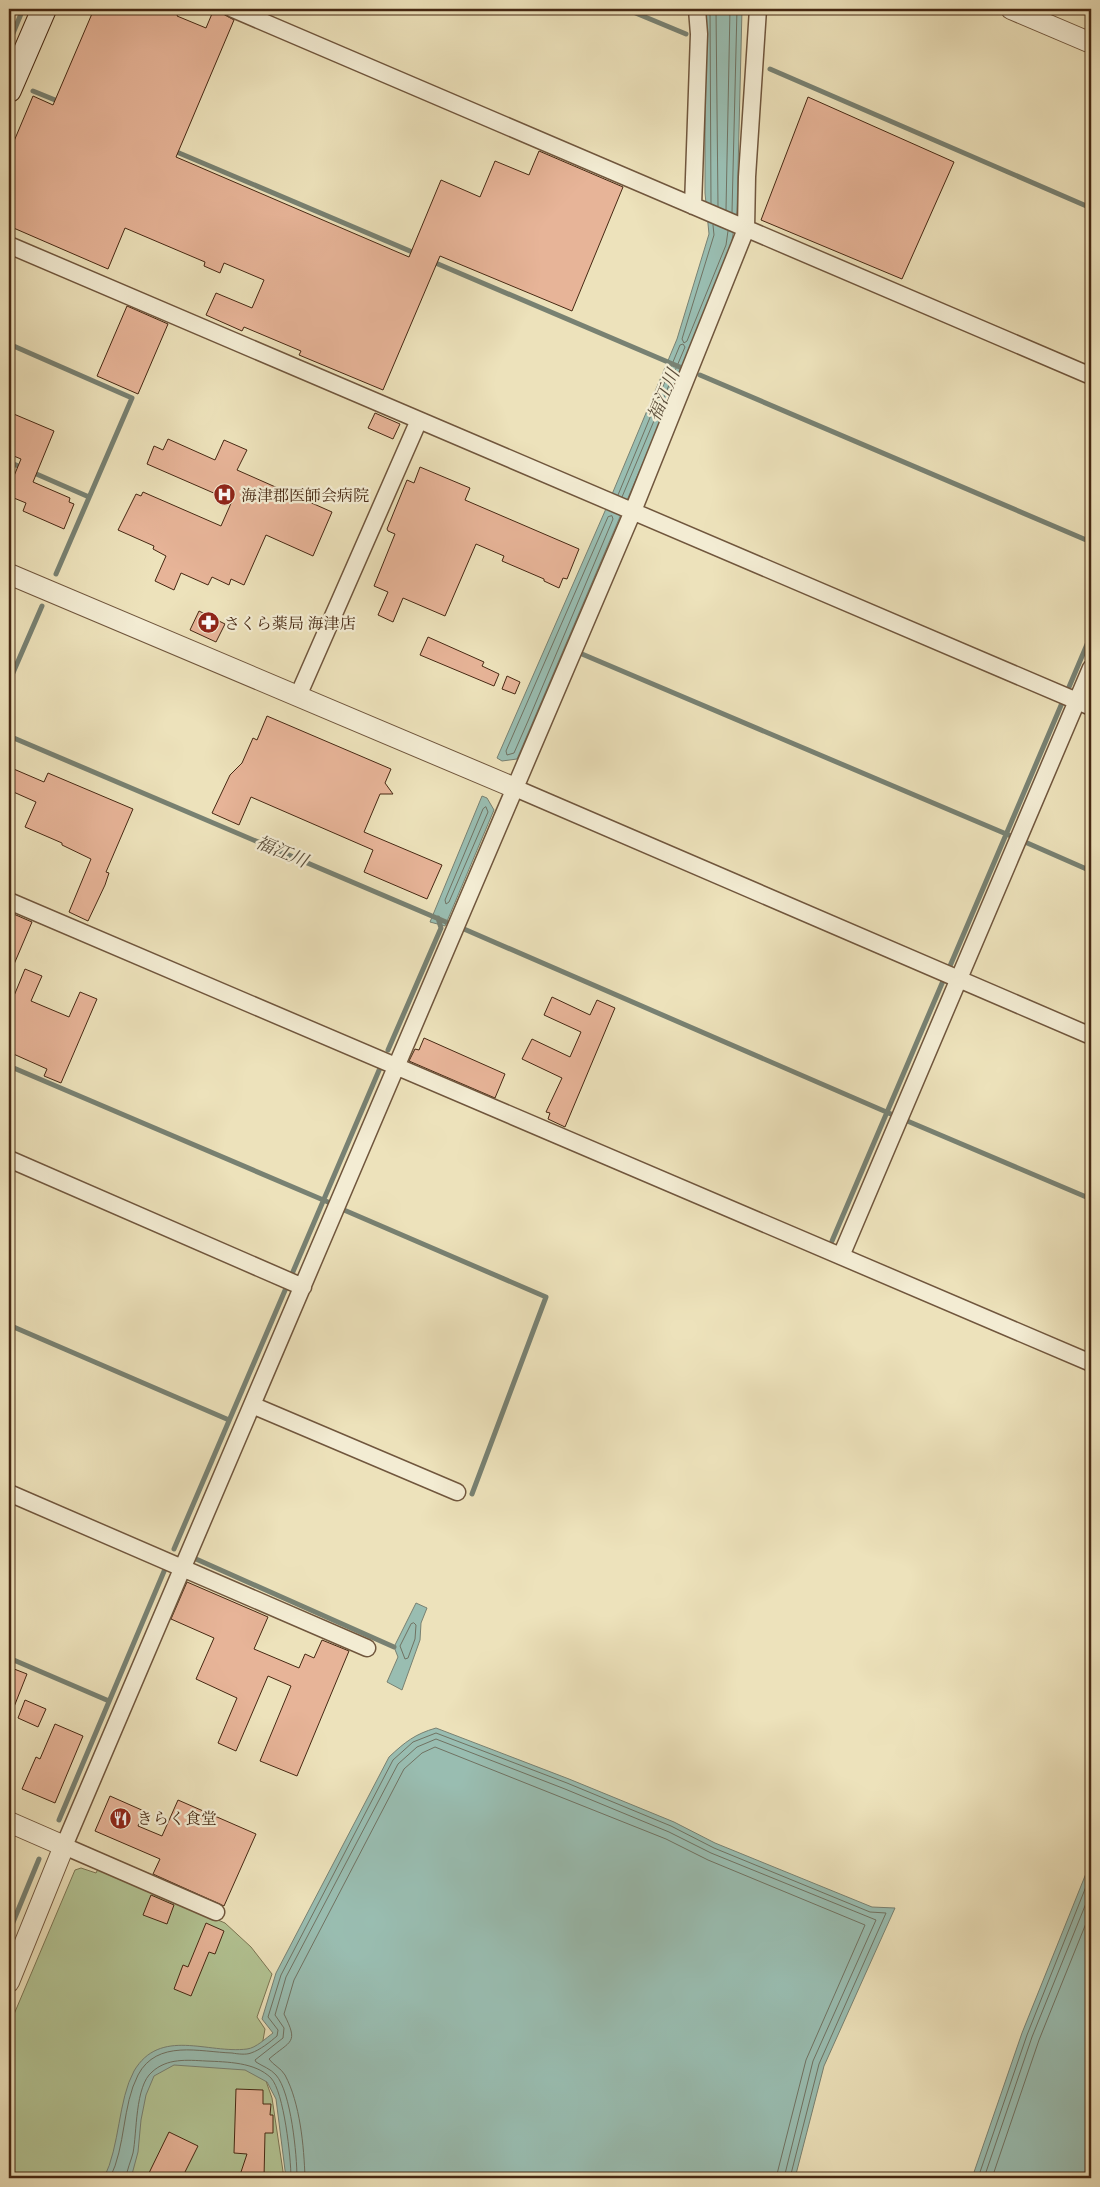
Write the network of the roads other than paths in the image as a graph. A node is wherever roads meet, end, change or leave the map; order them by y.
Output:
1 (44, 9) edge
2 (233, 9) edge
3 (697, 9) edge
4 (758, 9) edge
5 (1011, 9) edge
6 (1091, 43) edge
7 (9, 87) edge
8 (696, 207) junction
9 (742, 227) junction
10 (9, 245) edge
11 (1091, 376) edge
12 (419, 420) junction
13 (630, 510) junction
14 (9, 574) edge
15 (1091, 668) edge
16 (298, 696) junction
17 (1084, 704) edge
18 (515, 788) junction
19 (9, 901) edge
20 (958, 980) junction
21 (1091, 1036) edge
22 (396, 1066) junction
23 (9, 1159) edge
24 (841, 1256) junction
25 (303, 1287) junction
26 (1091, 1362) edge
27 (252, 1405) junction
28 (457, 1492) dead end
29 (9, 1493) edge
30 (182, 1568) junction
31 (367, 1648) dead end
32 (9, 1822) edge
33 (64, 1846) junction
34 (216, 1912) dead end
35 (9, 1982) edge

1 - 7 main road
2 - 8 street
3 - 8 street
4 - 9 street
5 - 6 street
8 - 9 street
9 - 11 street
9 - 13 street
10 - 12 street
12 - 13 street
12 - 16 street
13 - 17 street
13 - 18 street
14 - 16 street
15 - 17 street
16 - 18 street
17 - 20 street
18 - 20 street
18 - 22 street
19 - 22 street
20 - 21 street
20 - 24 street
22 - 24 street
22 - 25 street
23 - 25 street
24 - 26 street
25 - 27 street
27 - 28 street
27 - 30 street
29 - 30 street
30 - 31 street
30 - 33 street
32 - 33 street
33 - 34 street
33 - 35 street

